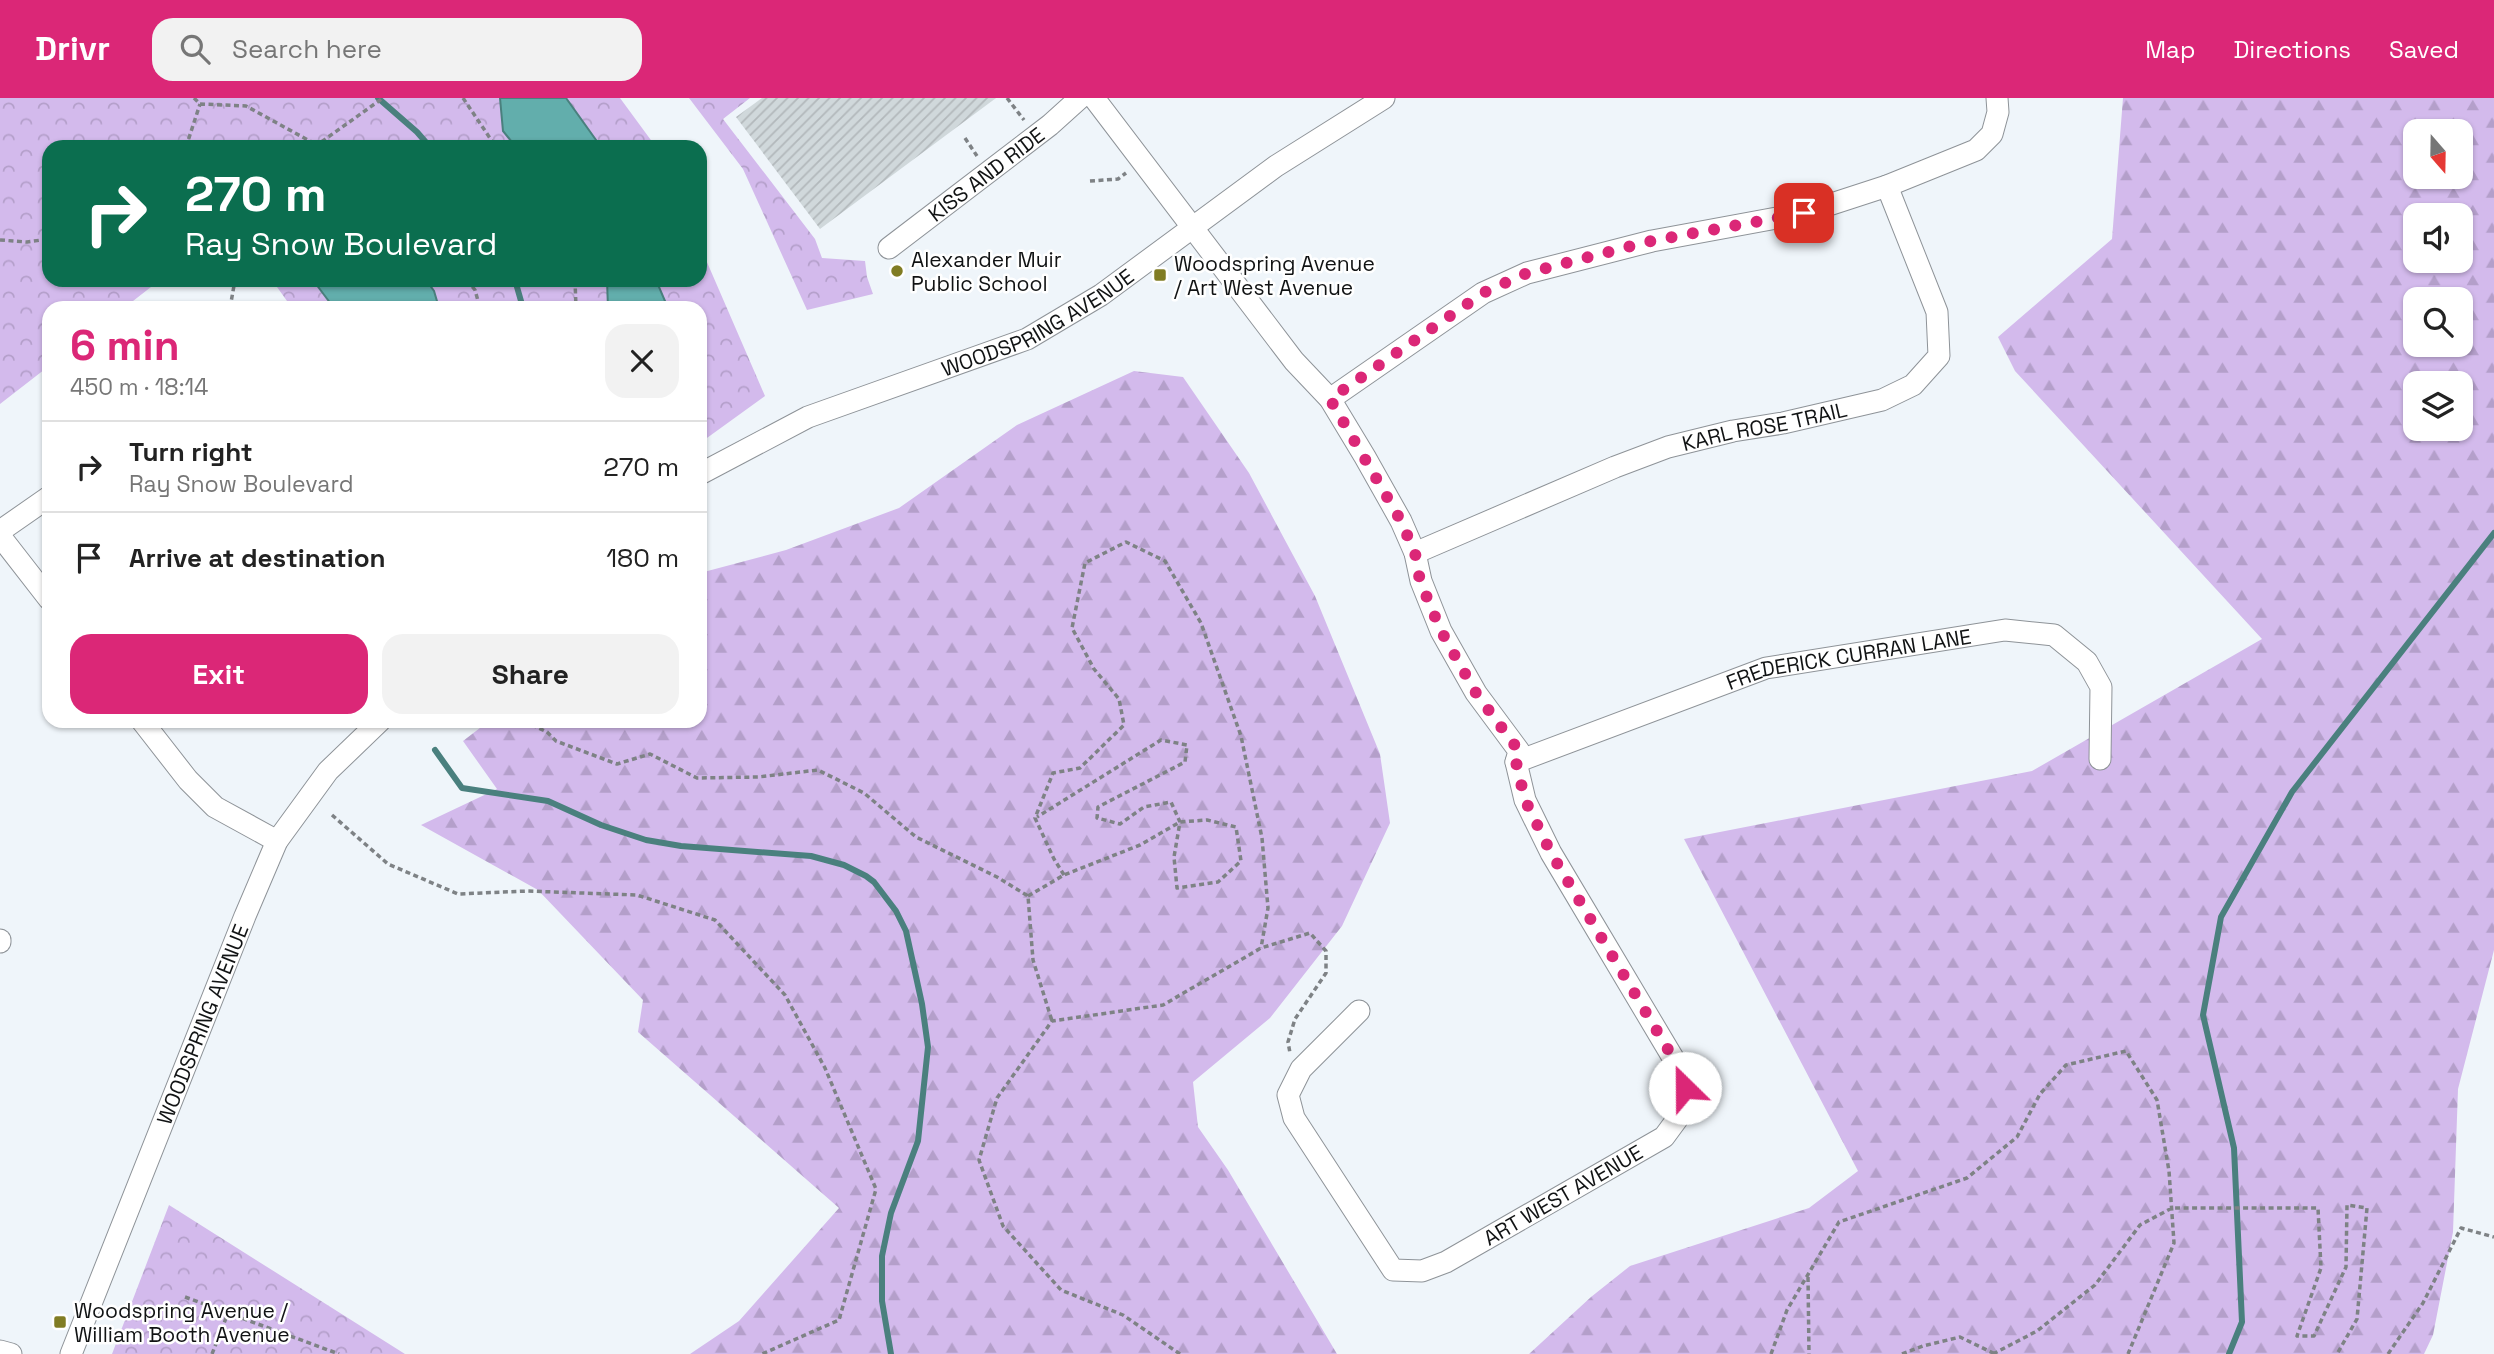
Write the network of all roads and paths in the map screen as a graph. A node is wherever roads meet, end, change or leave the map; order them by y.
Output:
1 (194, 98) edge
2 (383, 98) edge
3 (463, 98) edge
4 (1007, 98) edge
5 (1080, 98) edge
6 (1094, 98) edge
7 (1997, 98) edge
8 (1376, 100) edge
9 (200, 104) junction
10 (1028, 125) dead end
11 (188, 140) edge
12 (307, 140) edge
13 (326, 140) edge
14 (491, 140) edge
15 (1128, 172) dead end
16 (1090, 181) dead end
17 (1886, 186) junction
18 (1191, 227) junction
19 (0, 240) edge
20 (42, 240) edge
21 (889, 248) dead end
22 (1330, 399) junction
23 (707, 470) edge
24 (42, 502) edge
25 (0, 533) edge
26 (1415, 553) junction
27 (42, 590) edge
28 (147, 728) edge
29 (373, 728) edge
30 (539, 728) edge
31 (2100, 759) dead end
32 (1516, 762) junction
33 (332, 815) dead end
34 (1035, 818) junction
35 (1180, 822) junction
36 (277, 841) junction
37 (1065, 875) junction
38 (1028, 896) junction
39 (1261, 948) junction
40 (1359, 1011) dead end
41 (1052, 1021) junction
42 (1301, 1069) junction
43 (2172, 1208) junction
44 (2494, 1237) edge
45 (1808, 1275) junction
46 (185, 1297) dead end
47 (228, 1313) junction
48 (0, 1351) edge
49 (10, 1354) edge
50 (71, 1354) edge
51 (212, 1354) edge
52 (339, 1354) edge
53 (762, 1354) edge
54 (1180, 1354) edge
55 (1771, 1354) edge
56 (1809, 1354) edge
57 (1902, 1354) edge
58 (1994, 1354) edge
59 (2128, 1354) edge
60 (2337, 1354) edge
61 (2388, 1354) edge

1 - 9 path
2 - 13 path
3 - 14 path
4 - 10 path
5 - 21 street, KISS AND RIDE
6 - 18 street, ART WEST AVENUE
7 - 17 street
8 - 18 street, WOODSPRING AVENUE
9 - 11 path
9 - 12 path
15 - 16 path
17 - 22 street
17 - 26 street, KARL ROSE TRAIL
18 - 22 street, ART WEST AVENUE
18 - 23 street, WOODSPRING AVENUE
19 - 20 path
22 - 26 street, ART WEST AVENUE
24 - 25 street
25 - 27 street
26 - 32 street, ART WEST AVENUE
28 - 36 street
29 - 36 street, WOODSPRING AVENUE
30 - 38 path
31 - 32 street, FREDERICK CURRAN LANE
32 - 42 street, ART WEST AVENUE
33 - 53 path
34 - 35 path
34 - 37 path
34 - 39 path
35 - 35 path
35 - 37 path
36 - 50 street, WOODSPRING AVENUE
37 - 38 path
38 - 41 path
39 - 41 path
39 - 42 path
40 - 42 street, ART WEST AVENUE
41 - 54 path
43 - 45 path
43 - 58 path
43 - 59 path
43 - 60 path
44 - 61 path
45 - 55 path
45 - 56 path
46 - 47 path
47 - 51 path
47 - 52 path
48 - 49 street
57 - 58 path

